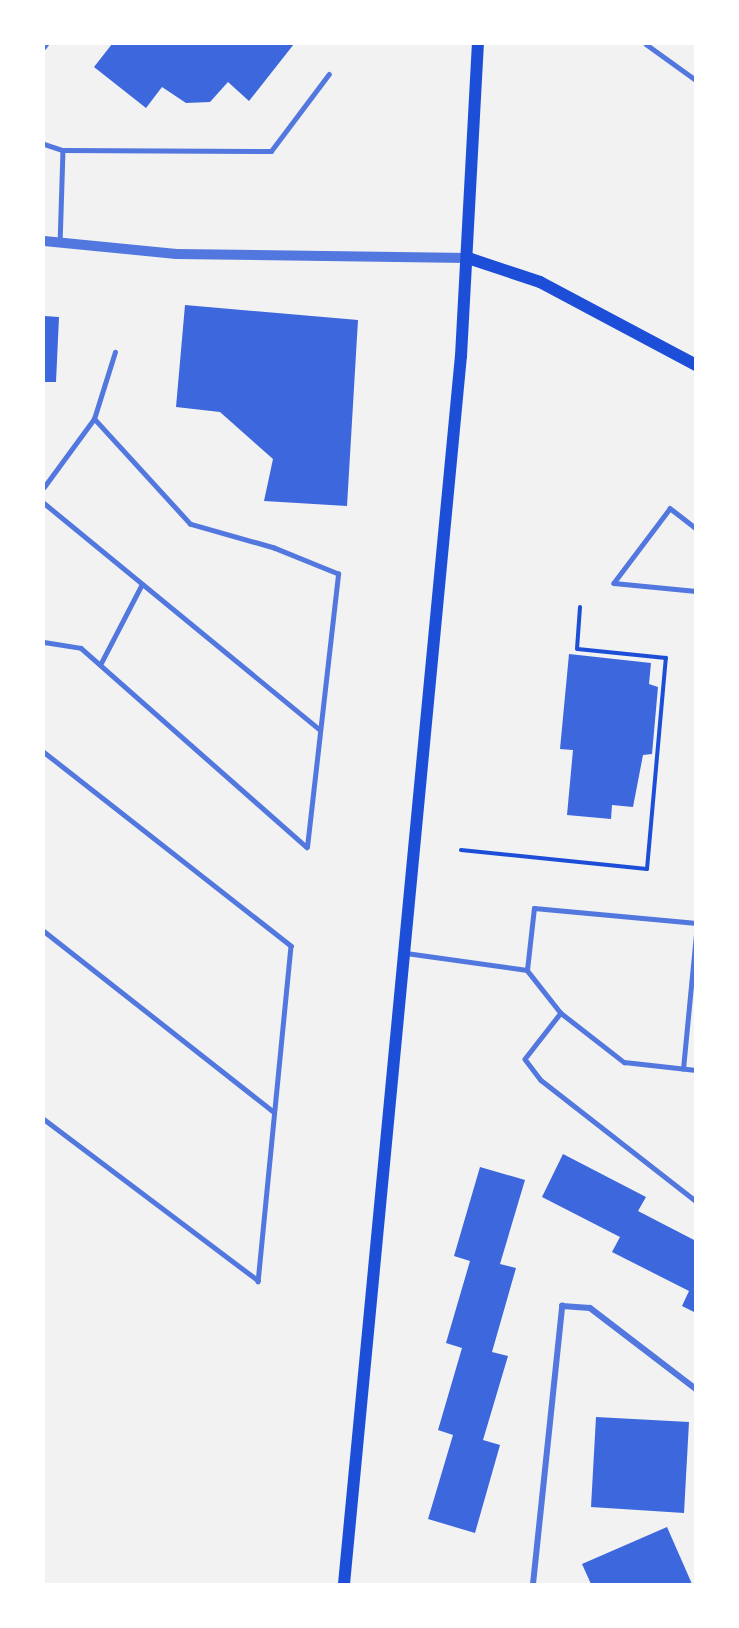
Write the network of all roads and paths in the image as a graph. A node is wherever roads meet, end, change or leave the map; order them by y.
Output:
1 (478, 44) edge
2 (646, 44) edge
3 (329, 74) dead end
4 (696, 80) edge
5 (44, 144) edge
6 (63, 150) junction
7 (44, 241) edge
8 (60, 243) junction
9 (468, 258) junction
10 (115, 352) dead end
11 (696, 365) edge
12 (94, 419) junction
13 (44, 487) edge
14 (44, 503) edge
15 (696, 529) edge
16 (142, 584) junction
17 (696, 591) edge
18 (580, 607) dead end
19 (44, 642) edge
20 (100, 665) junction
21 (320, 730) junction
22 (44, 752) edge
23 (461, 850) dead end
24 (696, 923) edge
25 (44, 931) edge
26 (696, 933) edge
27 (400, 953) junction
28 (694, 963) edge
29 (527, 970) junction
30 (688, 1009) junction
31 (696, 1010) edge
32 (561, 1013) junction
33 (683, 1069) junction
34 (696, 1070) edge
35 (273, 1111) junction
36 (44, 1120) edge
37 (696, 1201) edge
38 (696, 1389) edge
39 (344, 1584) edge
40 (532, 1584) edge

1 - 9 main road
2 - 4 lane
3 - 6 lane
5 - 6 lane
6 - 8 lane
7 - 8 street
8 - 9 street
9 - 11 main road
9 - 27 main road
10 - 12 lane
12 - 13 lane
12 - 21 lane
14 - 16 lane
15 - 17 lane
16 - 20 lane
16 - 21 lane
18 - 23 path
19 - 20 lane
20 - 21 lane
22 - 35 lane
24 - 29 lane
25 - 35 lane
26 - 28 lane
27 - 29 lane
27 - 39 main road
28 - 30 lane
29 - 32 lane
30 - 31 lane
30 - 33 lane
32 - 33 lane
32 - 37 lane
33 - 34 lane
35 - 36 lane
38 - 40 street

